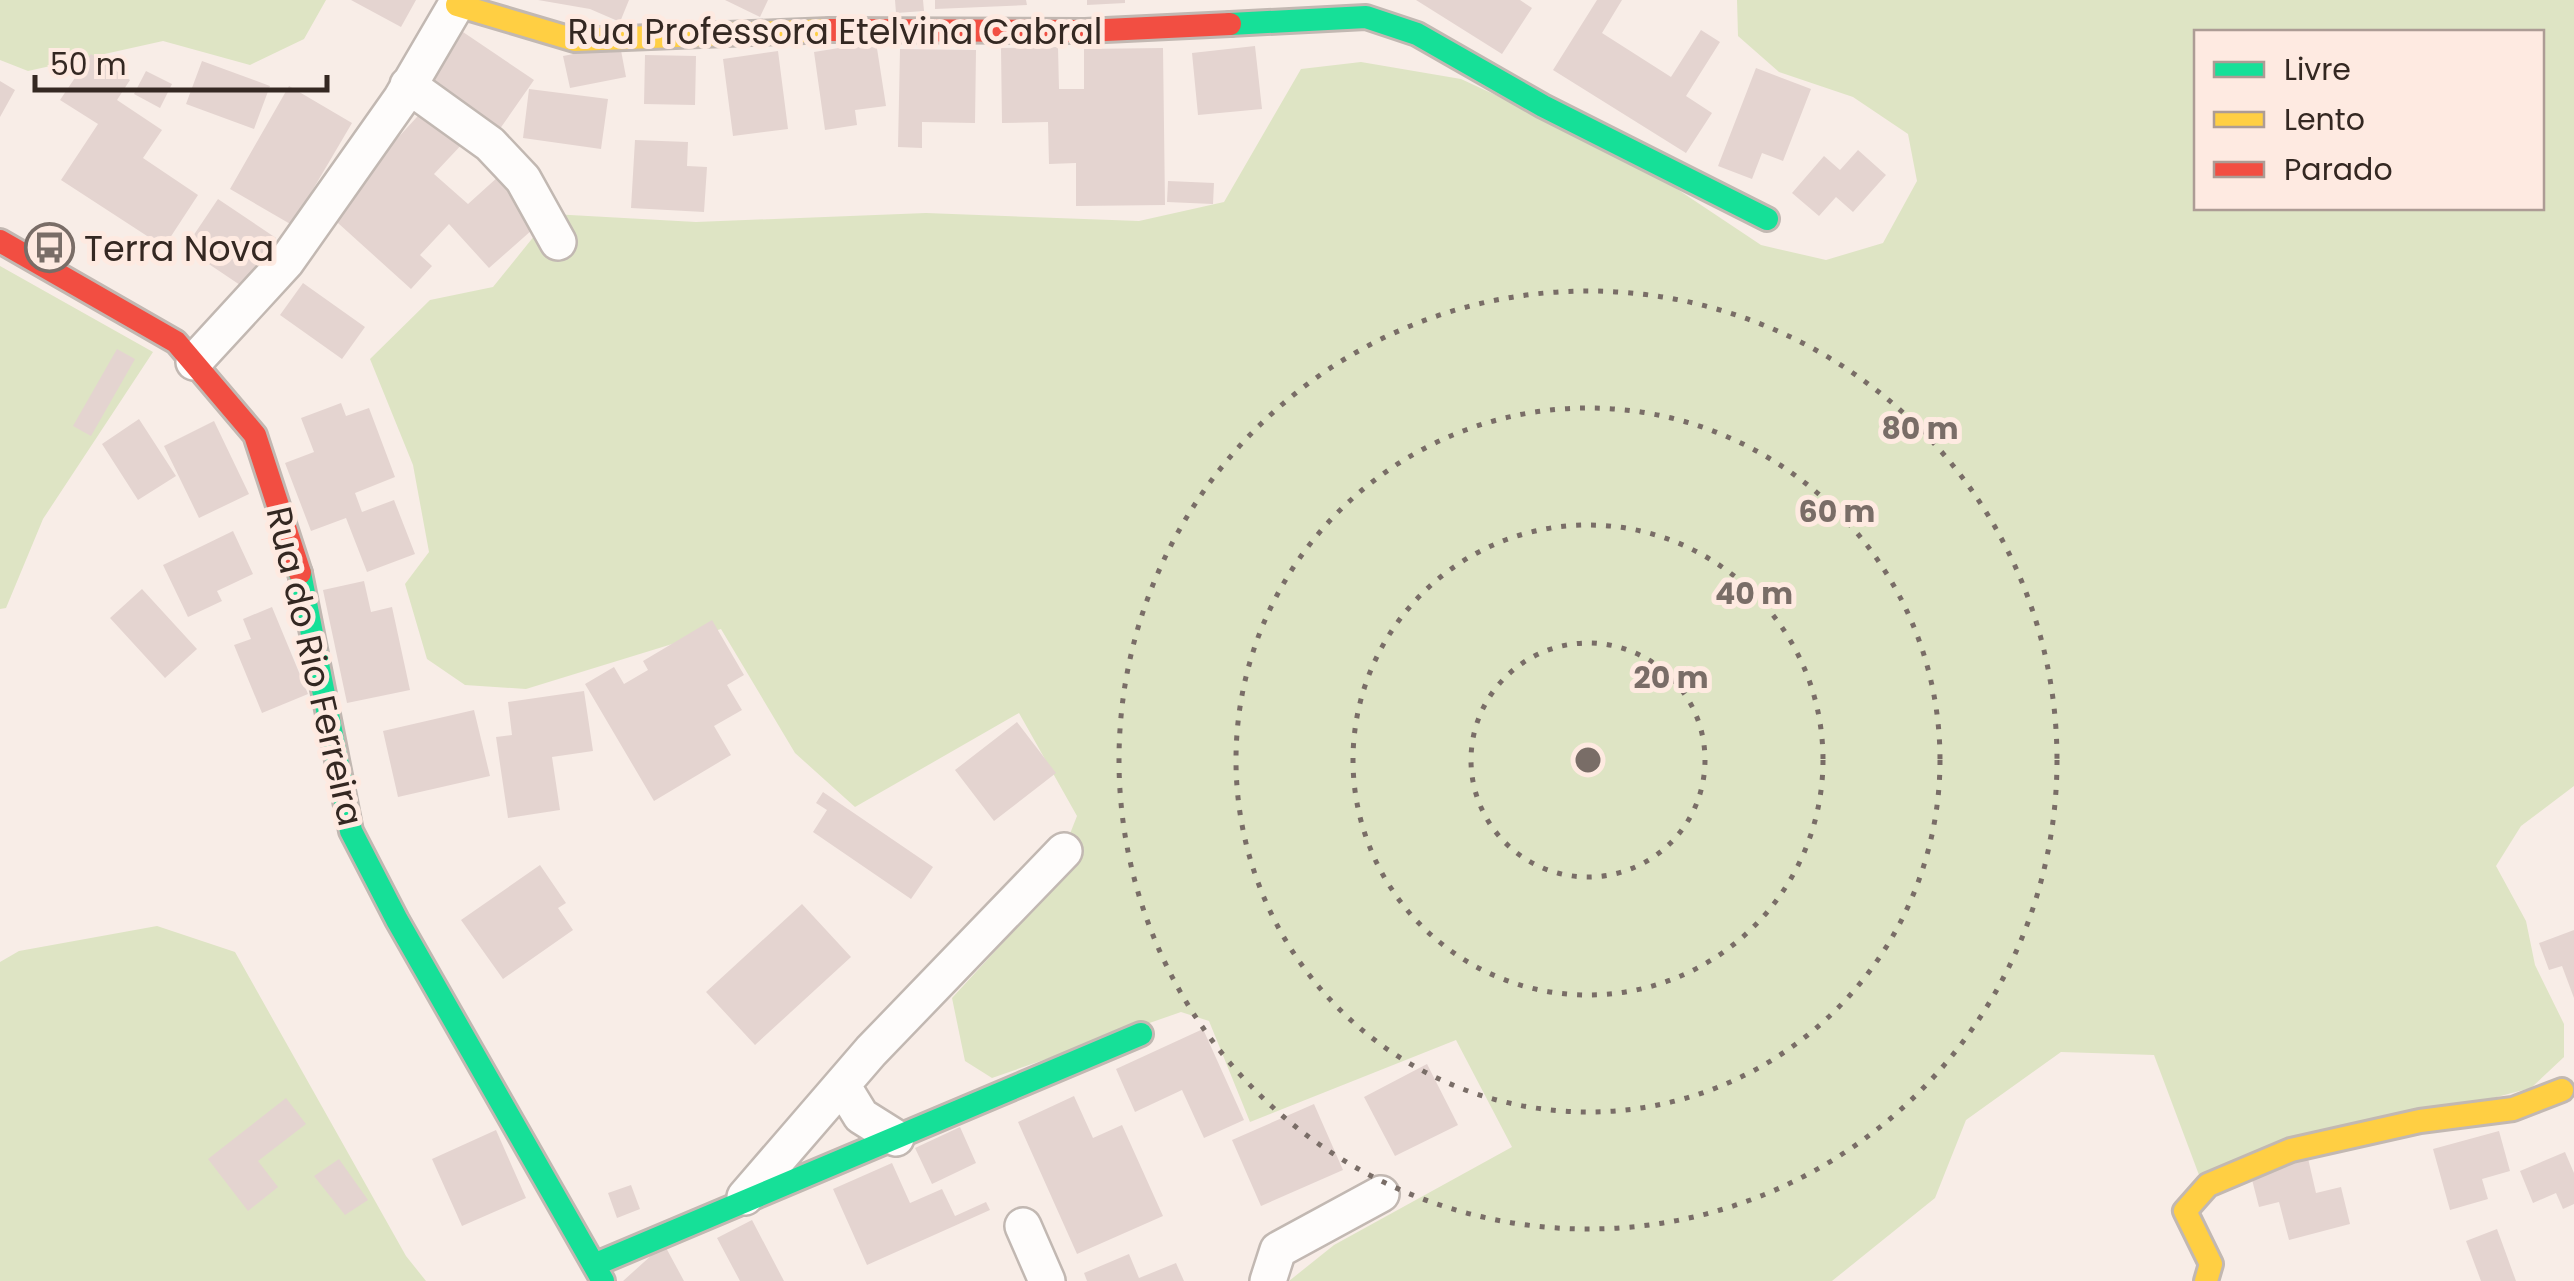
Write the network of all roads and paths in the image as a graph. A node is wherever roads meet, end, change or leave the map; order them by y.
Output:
1 (458, 3) edge
2 (1358, 9) edge
3 (819, 15) edge
4 (408, 85) junction
5 (1767, 219) dead end
6 (0, 241) edge
7 (558, 242) dead end
8 (194, 362) junction
9 (1064, 851) dead end
10 (1141, 1034) dead end
11 (842, 1085) junction
12 (2570, 1095) edge
13 (896, 1138) junction
14 (1381, 1194) dead end
15 (738, 1205) junction
16 (1023, 1226) dead end
17 (599, 1273) edge
18 (1047, 1281) edge
19 (1268, 1281) edge
20 (2206, 1281) edge

1 - 3 street, Rua Professora Etelvina Cabral
1 - 4 street
2 - 3 street, Rua Professora Etelvina Cabral
2 - 5 street, Rua Professora Etelvina Cabral
4 - 7 street
4 - 8 street
6 - 8 street, Rua do Rio Ferreira
8 - 17 street, Rua do Rio Ferreira
9 - 11 street
10 - 13 street
11 - 13 street
11 - 15 street
12 - 20 street
13 - 15 street
14 - 19 street
15 - 17 street
16 - 18 street

